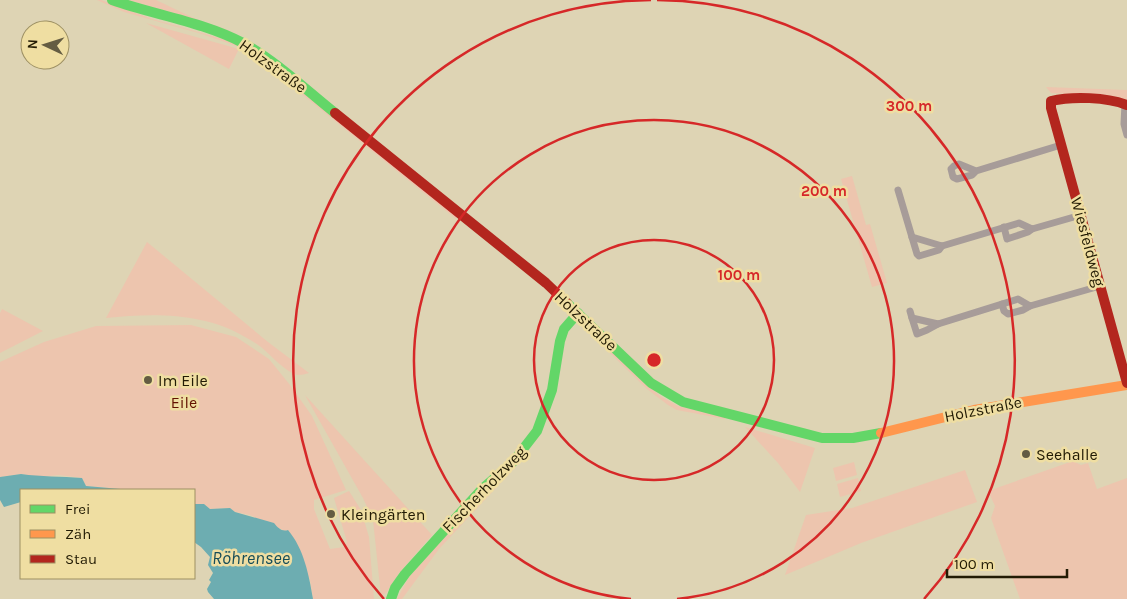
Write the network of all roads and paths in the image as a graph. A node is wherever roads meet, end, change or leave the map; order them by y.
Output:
1 (112, 0) edge
2 (1126, 105) edge
3 (1127, 135) edge
4 (1061, 146) junction
5 (976, 171) dead end
6 (898, 190) dead end
7 (1081, 215) junction
8 (1004, 227) junction
9 (1032, 229) junction
10 (912, 237) junction
11 (942, 246) junction
12 (1100, 286) junction
13 (1002, 304) junction
14 (1030, 306) junction
15 (578, 313) junction
16 (938, 324) junction
17 (1127, 384) edge
18 (391, 599) edge

1 - 15 street, Holzstraße
2 - 3 street
2 - 4 street, Wiesfeldweg
4 - 5 street
4 - 7 street, Wiesfeldweg
6 - 10 street
7 - 9 street
7 - 12 street, Wiesfeldweg
8 - 9 street
8 - 9 street
8 - 11 street
10 - 11 street
10 - 11 street
12 - 14 street
12 - 17 street, Wiesfeldweg
13 - 14 street
13 - 14 street
13 - 16 street
15 - 17 street, Holzstraße
15 - 18 street, Fischerholzweg
16 - 16 street

